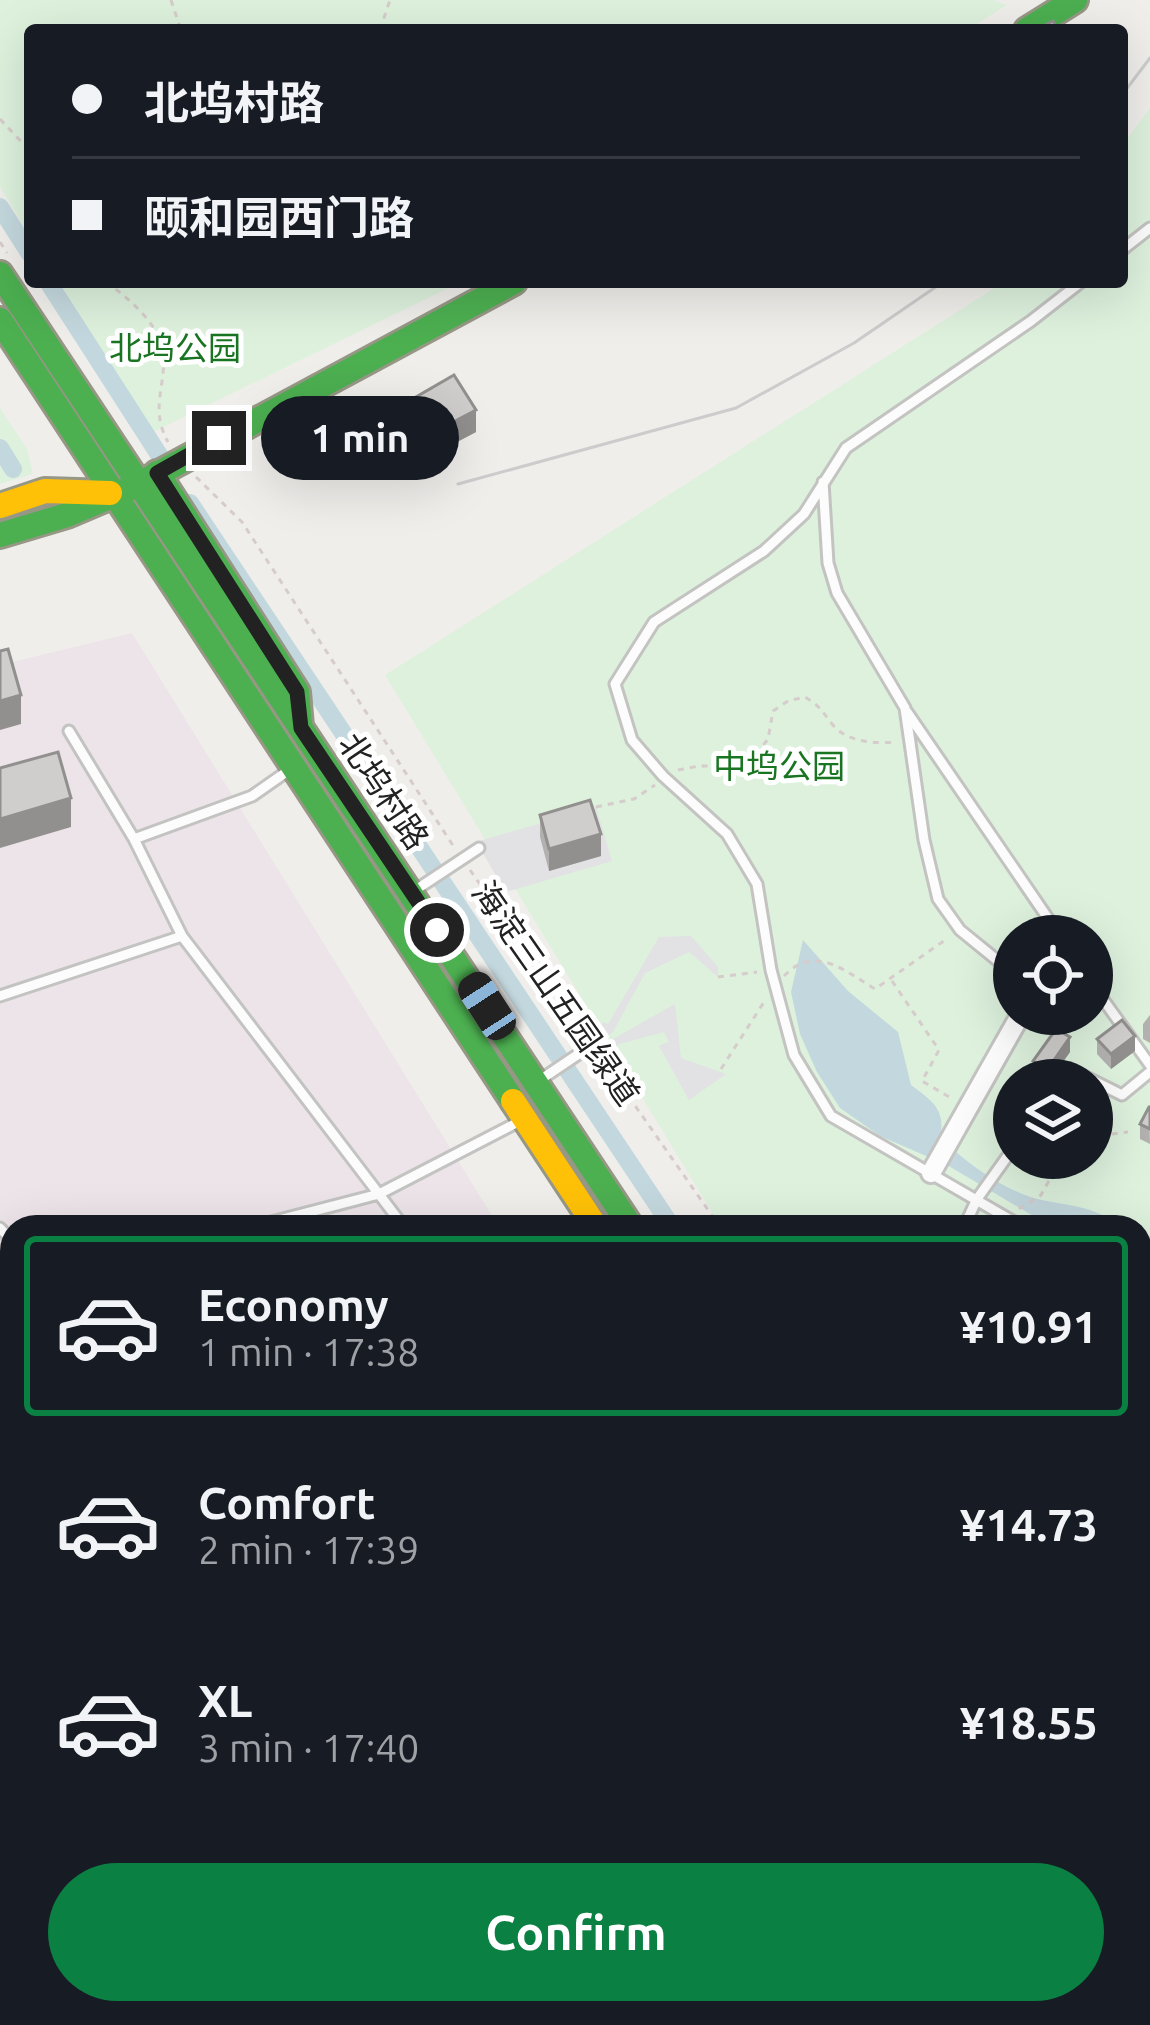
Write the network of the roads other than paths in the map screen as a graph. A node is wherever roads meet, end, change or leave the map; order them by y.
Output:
1 (1075, 0) edge
2 (1037, 24) edge
3 (0, 274) edge
4 (503, 288) edge
5 (1073, 288) edge
6 (0, 320) edge
7 (146, 478) junction
8 (823, 482) junction
9 (0, 506) edge
10 (0, 535) edge
11 (904, 708) junction
12 (301, 728) junction
13 (69, 731) dead end
14 (293, 767) junction
15 (134, 839) junction
16 (479, 848) dead end
17 (420, 887) junction
18 (1046, 915) edge
19 (182, 936) junction
20 (993, 957) edge
21 (0, 996) edge
22 (1113, 1014) edge
23 (1010, 1035) edge
24 (592, 1045) road end
25 (1150, 1068) edge
26 (546, 1076) junction
27 (1113, 1090) edge
28 (524, 1119) junction
29 (932, 1173) junction
30 (993, 1177) edge
31 (380, 1194) junction
32 (977, 1199) junction
33 (299, 1215) edge
34 (395, 1215) edge
35 (588, 1215) edge
36 (625, 1215) edge
37 (970, 1215) edge
38 (1003, 1215) edge

1 - 2 main road
3 - 7 main road, 北坞村路
4 - 7 main road
5 - 8 lane
6 - 7 main road, 北坞村路
7 - 9 main road
7 - 10 main road
7 - 12 main road, 北坞村路
7 - 12 main road, 北坞村路
7 - 14 main road, 北坞村路
8 - 11 lane
8 - 29 lane
11 - 18 lane
11 - 20 lane
12 - 17 main road, 北坞村路
13 - 15 lane
14 - 15 lane
14 - 28 main road, 北坞村路
15 - 19 lane
16 - 17 lane
17 - 26 main road, 北坞村路
19 - 21 lane
19 - 31 lane
22 - 25 lane
23 - 29 street
24 - 26 lane
25 - 27 lane
26 - 36 main road, 北坞村路
28 - 31 lane
28 - 35 main road, 北坞村路
29 - 32 lane
30 - 32 lane
31 - 33 lane
31 - 34 lane
32 - 37 lane
32 - 38 lane

